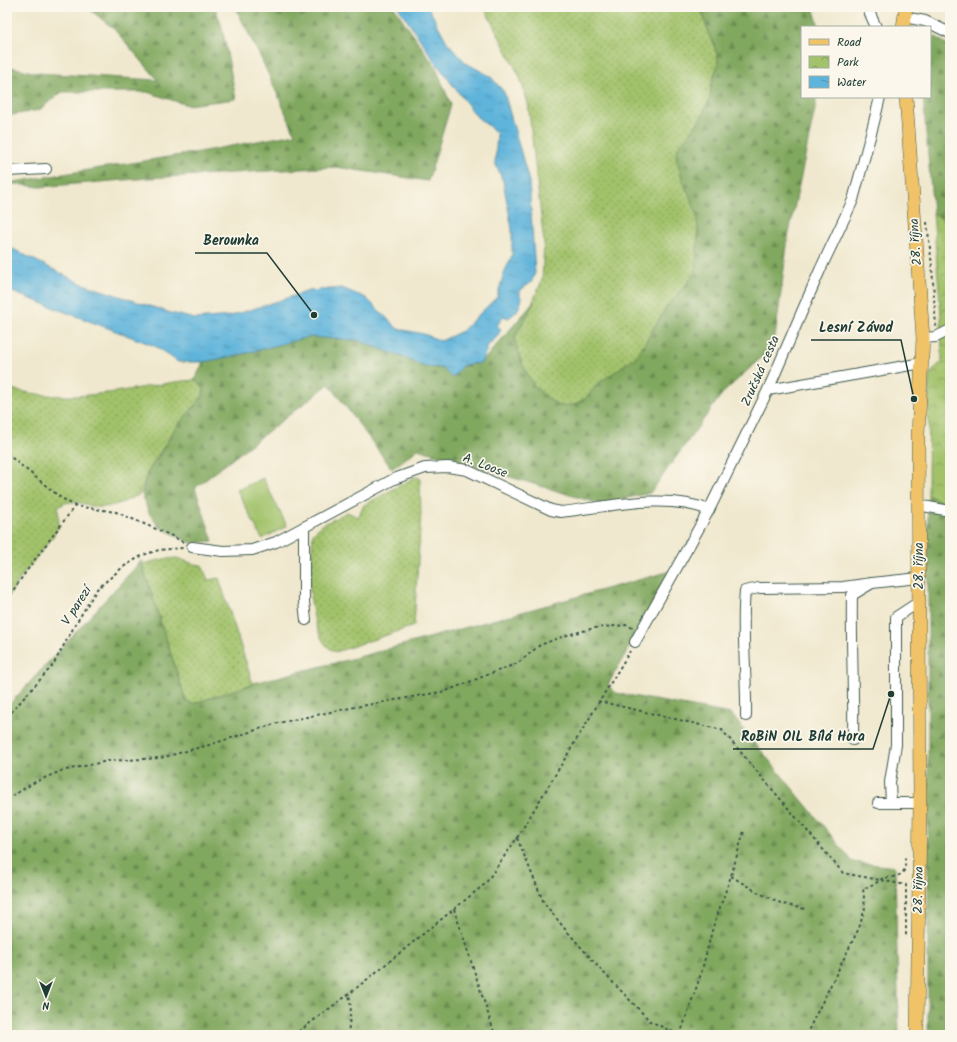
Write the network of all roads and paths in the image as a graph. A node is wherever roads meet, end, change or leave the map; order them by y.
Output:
1 (866, 7) edge
2 (904, 17) edge
3 (876, 26) edge
4 (950, 32) edge
5 (880, 98) edge
6 (906, 98) edge
7 (46, 169) dead end
8 (7, 171) edge
9 (950, 330) edge
10 (923, 338) junction
11 (922, 363) junction
12 (768, 390) junction
13 (7, 454) edge
14 (918, 504) junction
15 (75, 506) junction
16 (709, 510) junction
17 (950, 510) edge
18 (304, 527) junction
19 (192, 548) junction
20 (919, 578) junction
21 (872, 582) junction
22 (7, 600) edge
23 (919, 602) junction
24 (306, 620) dead end
25 (642, 630) junction
26 (635, 642) joint
27 (598, 702) junction
28 (746, 716) dead end
29 (7, 717) edge
30 (854, 740) dead end
31 (7, 799) edge
32 (878, 803) dead end
33 (891, 803) junction
34 (920, 803) junction
35 (744, 832) dead end
36 (517, 838) junction
37 (905, 857) dead end
38 (731, 876) junction
39 (881, 880) junction
40 (454, 909) junction
41 (805, 909) dead end
42 (906, 940) dead end
43 (349, 994) junction
44 (294, 1035) edge
45 (348, 1035) edge
46 (495, 1035) edge
47 (680, 1035) edge
48 (806, 1035) edge
49 (917, 1035) edge

1 - 3 street
2 - 4 street
5 - 12 street, Zručská cesta
6 - 10 main road, 28. října
7 - 8 street
9 - 10 street
10 - 11 main road, 28. října
11 - 12 street
11 - 14 main road, 28. října
12 - 16 street, Zručská cesta
13 - 15 path
14 - 17 street
14 - 20 main road, 28. října
15 - 19 path
15 - 22 path
16 - 18 street, A. Loose
16 - 25 street, Zručská cesta
18 - 19 street, A. Loose
18 - 24 street
19 - 29 path, V parezí
20 - 21 street
20 - 23 main road, 28. října
21 - 28 street
21 - 30 street
23 - 33 street
23 - 34 main road, 28. října
25 - 26 street, Zručská cesta
25 - 31 path
26 - 27 path
27 - 36 path
27 - 39 path
32 - 33 street
33 - 34 street
34 - 49 main road, 28. října
35 - 38 path
36 - 40 path
36 - 47 path
37 - 39 path
38 - 41 path
38 - 47 path
39 - 42 path
39 - 48 path
40 - 43 path
40 - 46 path
43 - 44 path
43 - 45 path

